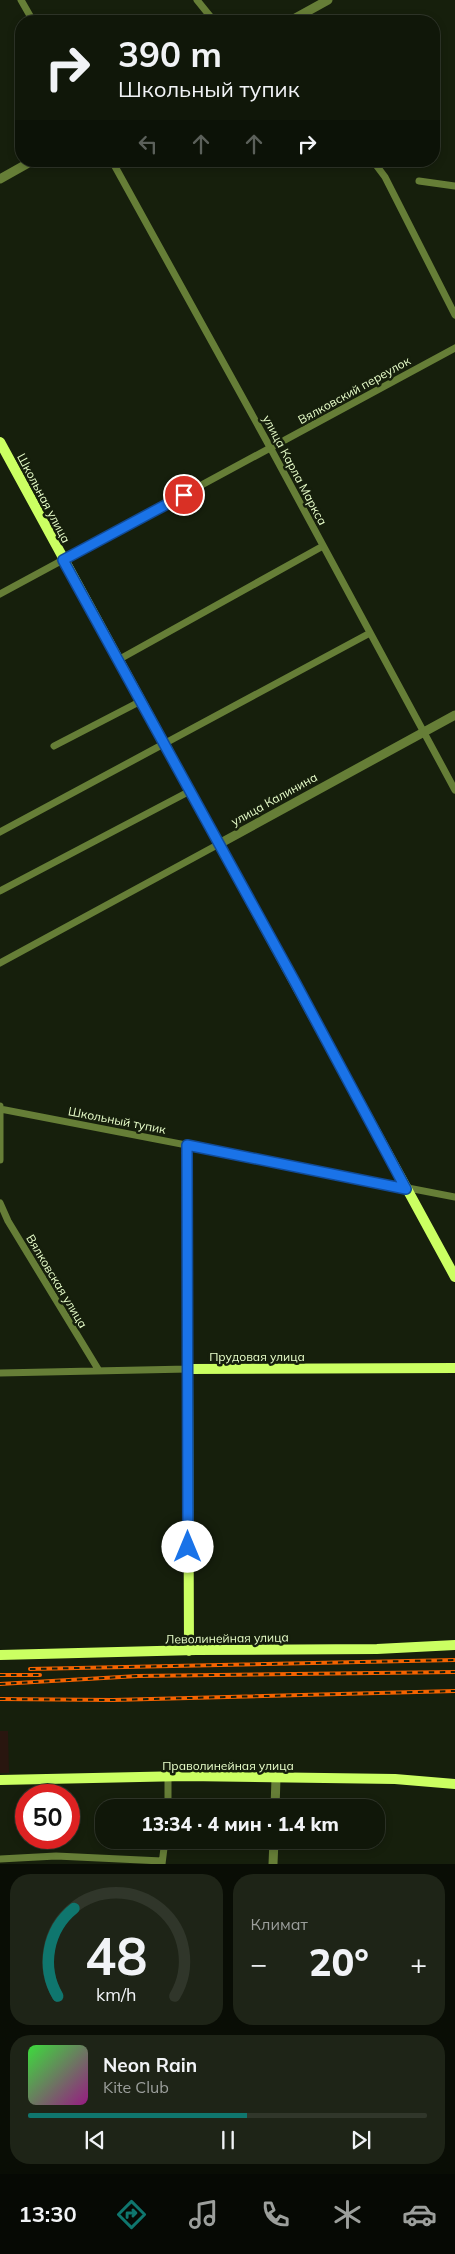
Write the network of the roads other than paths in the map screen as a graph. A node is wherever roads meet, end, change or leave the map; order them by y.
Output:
1 (21, 0) edge
2 (197, 0) edge
3 (328, 0) edge
4 (30, 15) edge
5 (209, 15) edge
6 (301, 15) edge
7 (21, 167) edge
8 (115, 167) edge
9 (378, 167) edge
10 (0, 179) edge
11 (419, 181) dead end
12 (455, 186) edge
13 (455, 315) edge
14 (455, 348) edge
15 (0, 442) edge
16 (271, 449) junction
17 (323, 546) junction
18 (63, 560) junction
19 (0, 594) edge
20 (370, 633) junction
21 (118, 660) junction
22 (141, 701) junction
23 (455, 715) edge
24 (423, 732) junction
25 (164, 743) junction
26 (54, 746) dead end
27 (455, 790) edge
28 (190, 791) junction
29 (0, 832) edge
30 (219, 844) junction
31 (0, 891) edge
32 (0, 963) edge
33 (0, 1108) edge
34 (187, 1145) junction
35 (0, 1160) edge
36 (406, 1189) junction
37 (455, 1197) edge
38 (0, 1203) edge
39 (455, 1277) edge
40 (455, 1368) edge
41 (98, 1369) junction
42 (188, 1369) junction
43 (0, 1373) edge
44 (455, 1645) edge
45 (189, 1651) junction
46 (0, 1655) edge
47 (168, 1777) junction
48 (276, 1778) junction
49 (0, 1780) edge
50 (455, 1784) edge
51 (168, 1799) edge
52 (275, 1799) edge
53 (164, 1849) edge
54 (274, 1849) edge
55 (0, 1859) edge
56 (162, 1863) edge
57 (273, 1864) edge

1 - 4 street
2 - 5 street
3 - 6 street
7 - 10 street
8 - 16 street, улица Карла Маркса
9 - 13 street
11 - 12 street
14 - 16 street, Вялковский переулок
15 - 18 main road, Школьная улица
16 - 17 street, улица Карла Маркса
16 - 18 street, Вялковский переулок
17 - 20 street, улица Карла Маркса
17 - 21 street
18 - 19 street, Вялковский переулок
18 - 21 main road, Школьная улица
20 - 24 street, улица Карла Маркса
20 - 25 street
21 - 22 main road, Школьная улица
22 - 25 main road, Школьная улица
22 - 26 street
23 - 24 street, улица Калинина
24 - 27 street, улица Карла Маркса
24 - 30 street, улица Калинина
25 - 28 main road, Школьная улица
25 - 29 street
28 - 30 main road, Школьная улица
28 - 31 street
30 - 32 street, улица Калинина
30 - 36 main road, Школьная улица
33 - 34 street, Школьный тупик
33 - 35 street
34 - 36 street, Школьный тупик
34 - 42 street
36 - 37 street, Школьный тупик
36 - 39 main road, Школьная улица
38 - 41 street, Вялковская улица
40 - 42 main road, Прудовая улица
41 - 42 street, Прудовая улица
41 - 43 street, Прудовая улица
42 - 45 main road
44 - 45 main road, Леволинейная улица
45 - 46 main road, Леволинейная улица
47 - 48 main road, Праволинейная улица
47 - 49 main road, Праволинейная улица
47 - 51 street
48 - 50 main road, Праволинейная улица
48 - 52 street
53 - 56 street
54 - 57 street
55 - 56 street

